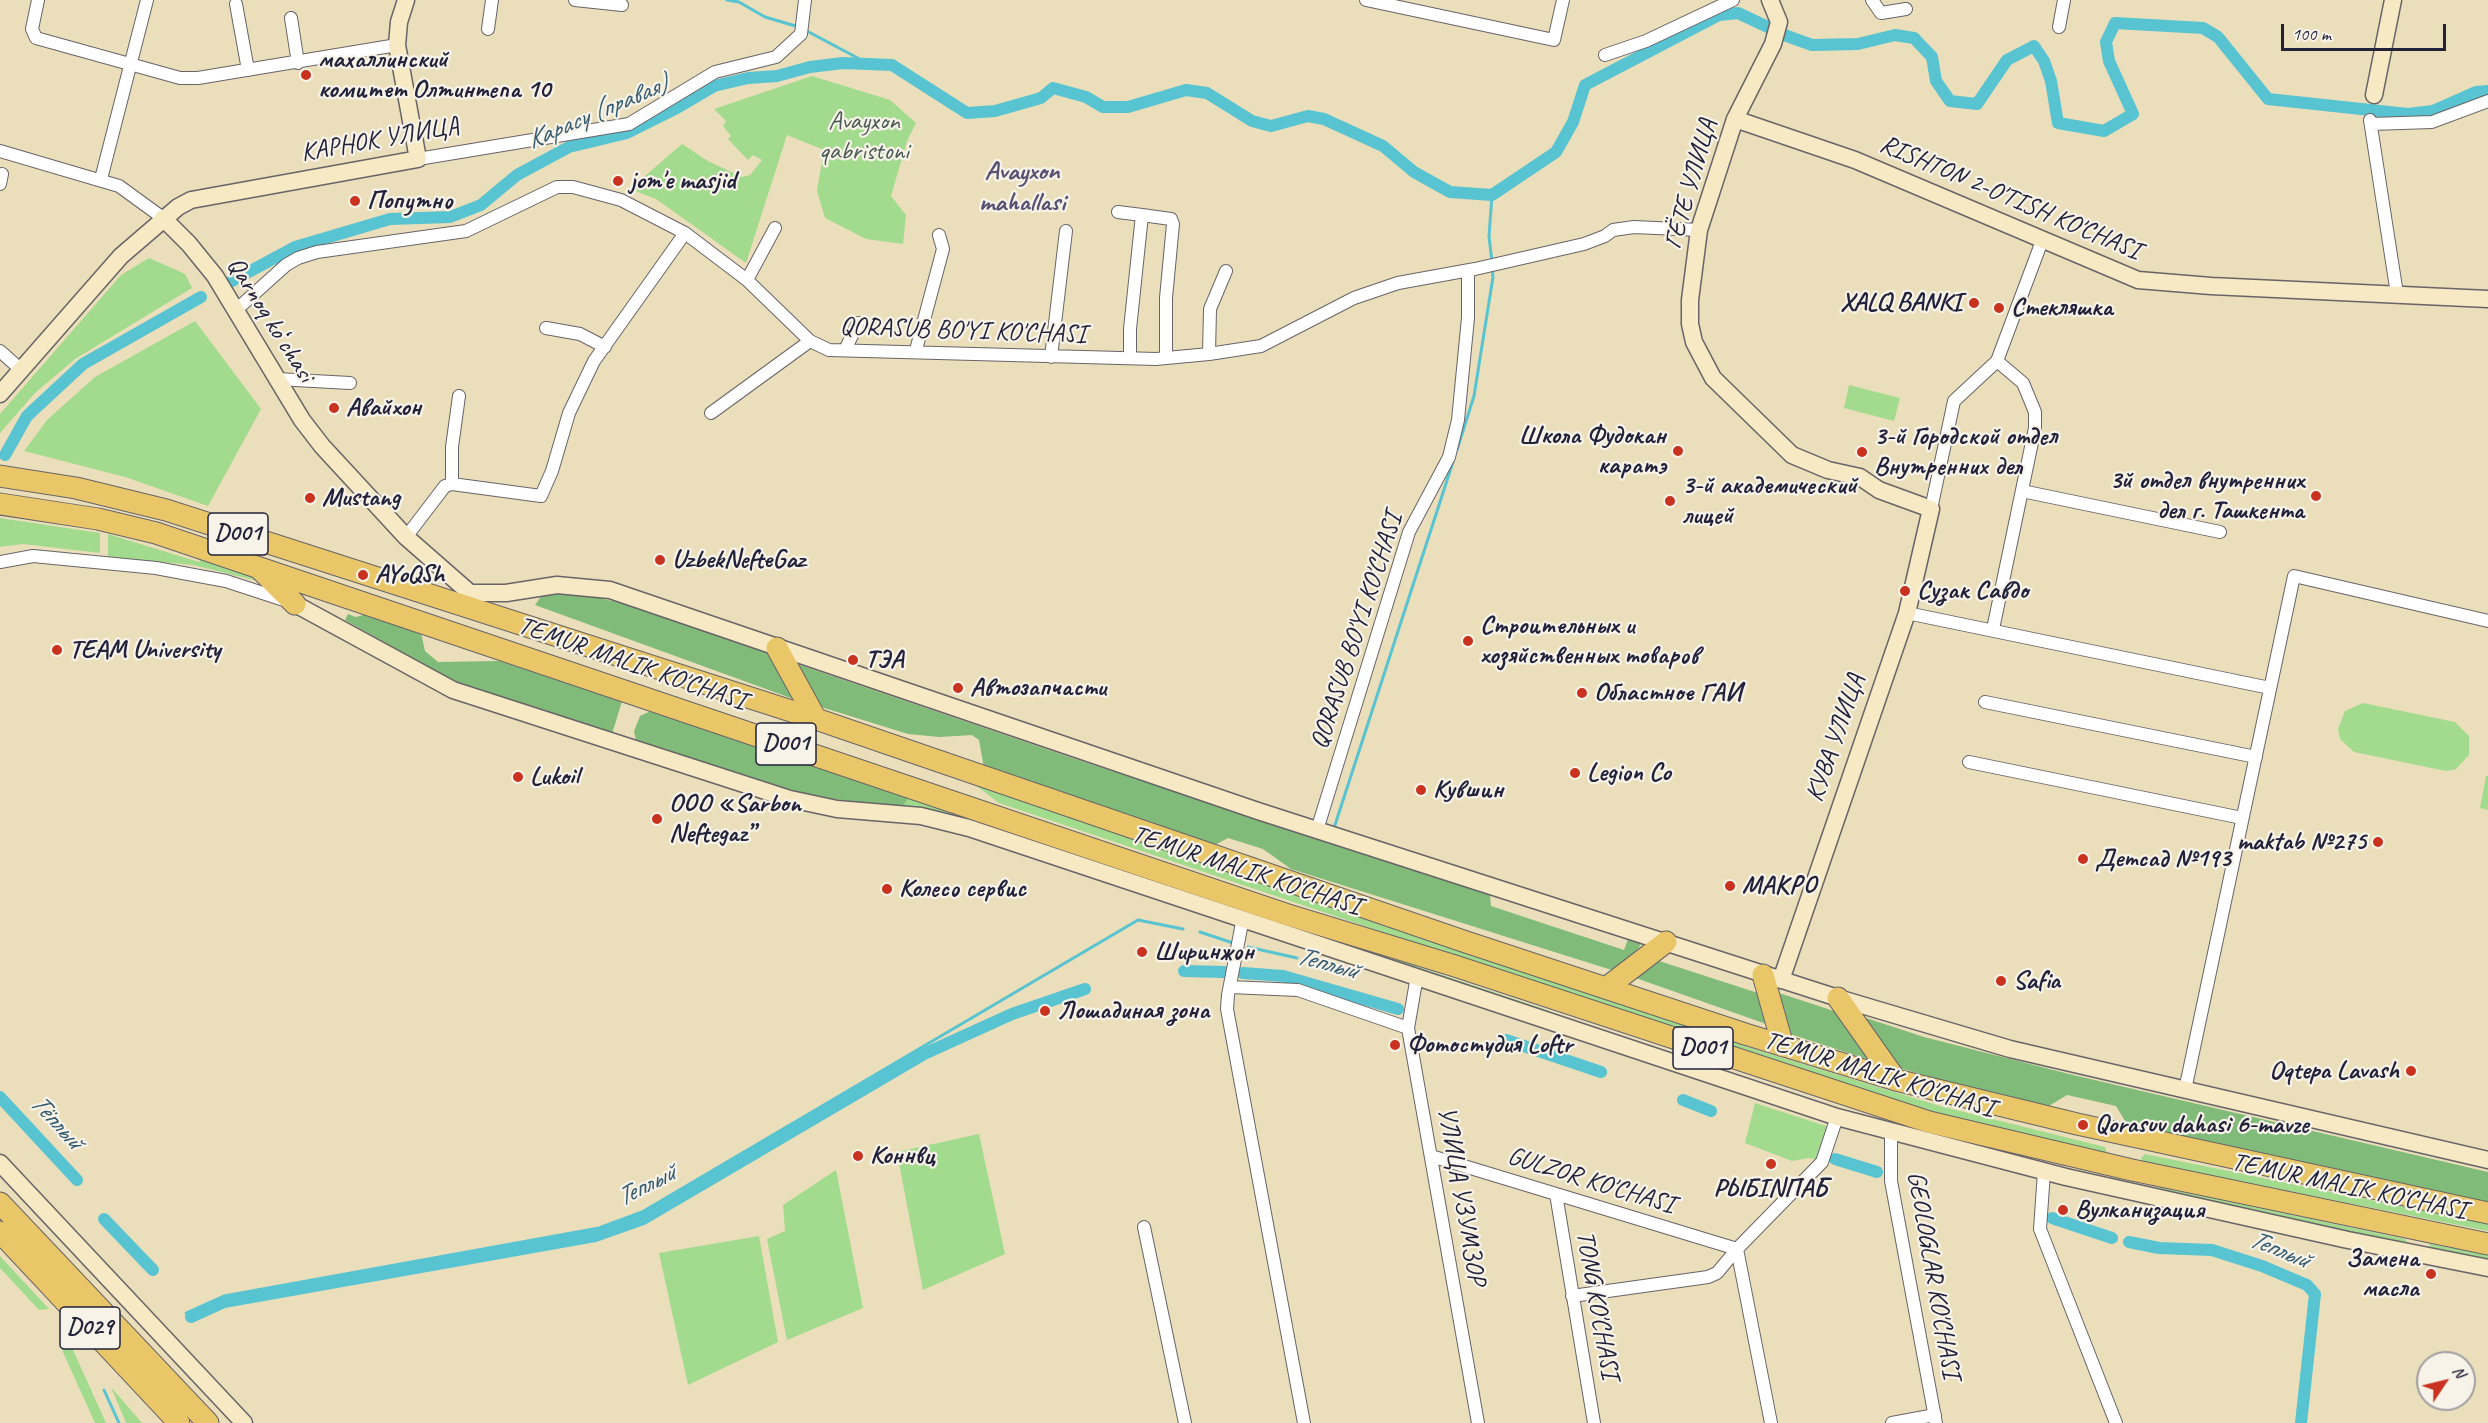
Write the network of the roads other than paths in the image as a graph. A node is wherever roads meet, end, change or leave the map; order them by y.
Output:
1 (38, 0) edge
2 (147, 0) edge
3 (406, 0) edge
4 (492, 0) edge
5 (575, 0) edge
6 (805, 0) edge
7 (1366, 0) edge
8 (1563, 0) edge
9 (1733, 0) edge
10 (1770, 0) edge
11 (1872, 0) edge
12 (2064, 0) edge
13 (2393, 0) edge
14 (236, 4) dead end
15 (622, 5) dead end
16 (1906, 9) dead end
17 (291, 18) dead end
18 (2059, 27) dead end
19 (488, 29) dead end
20 (397, 45) junction
21 (1605, 55) dead end
22 (130, 62) junction
23 (298, 63) junction
24 (248, 70) junction
25 (2374, 95) dead end
26 (2488, 101) edge
27 (1735, 119) junction
28 (0, 152) edge
29 (418, 159) junction
30 (101, 178) junction
31 (1118, 212) dead end
32 (1142, 215) junction
33 (163, 218) junction
34 (775, 228) dead end
35 (1699, 230) junction
36 (1066, 231) dead end
37 (685, 233) junction
38 (939, 235) dead end
39 (2042, 241) junction
40 (1226, 271) dead end
41 (1468, 271) junction
42 (747, 280) junction
43 (2397, 294) junction
44 (2488, 299) edge
45 (236, 310) junction
46 (858, 323) dead end
47 (546, 328) dead end
48 (810, 341) junction
49 (605, 347) junction
50 (845, 350) junction
51 (916, 350) junction
52 (0, 351) edge
53 (1209, 354) junction
54 (1051, 357) junction
55 (1130, 358) junction
56 (1166, 358) junction
57 (1997, 361) junction
58 (20, 369) junction
59 (277, 379) junction
60 (350, 383) dead end
61 (0, 394) edge
62 (459, 396) dead end
63 (711, 413) dead end
64 (3, 477) edge
65 (452, 484) junction
66 (2022, 491) junction
67 (0, 504) edge
68 (1931, 509) junction
69 (2220, 532) dead end
70 (406, 537) junction
71 (0, 562) edge
72 (256, 566) junction
73 (468, 601) junction
74 (295, 604) junction
75 (1907, 613) junction
76 (2488, 621) edge
77 (1993, 629) junction
78 (456, 633) junction
79 (777, 648) junction
80 (2270, 688) junction
81 (1984, 702) dead end
82 (816, 719) junction
83 (2256, 757) junction
84 (940, 760) junction
85 (1969, 762) dead end
86 (934, 794) junction
87 (2242, 818) junction
88 (1317, 830) junction
89 (1086, 846) junction
90 (1102, 871) junction
91 (1293, 917) junction
92 (1243, 918) junction
93 (1272, 927) junction
94 (1666, 942) junction
95 (1417, 976) junction
96 (1772, 978) junction
97 (1230, 987) junction
98 (1606, 988) junction
99 (1838, 998) junction
100 (1408, 1028) junction
101 (1783, 1046) junction
102 (1896, 1080) junction
103 (2185, 1090) junction
104 (1837, 1117) junction
105 (1890, 1133) junction
106 (2132, 1136) junction
107 (1431, 1156) junction
108 (2488, 1160) edge
109 (0, 1163) edge
110 (2124, 1168) junction
111 (2044, 1172) junction
112 (1556, 1194) junction
113 (0, 1203) edge
114 (2488, 1213) edge
115 (1144, 1227) dead end
116 (0, 1232) edge
117 (2488, 1244) edge
118 (1737, 1250) junction
119 (2488, 1268) edge
120 (1572, 1296) junction
121 (1936, 1419) edge
122 (179, 1423) edge
123 (208, 1423) edge
124 (244, 1423) edge
125 (1185, 1423) edge
126 (1304, 1423) edge
127 (1478, 1423) edge
128 (1594, 1423) edge
129 (1771, 1423) edge
130 (1892, 1423) edge
131 (2116, 1423) edge

1 - 22 street
2 - 22 street
3 - 20 street
4 - 19 street
5 - 15 street
6 - 29 street, КАРНОК УЛИЦА
7 - 8 street
9 - 21 street
10 - 27 street, ГЁТЕ УЛИЦА
11 - 16 street
12 - 18 street
13 - 25 street
14 - 24 street
17 - 23 street
20 - 23 street
20 - 29 street
22 - 24 street
22 - 30 street
23 - 24 street
26 - 43 street
27 - 35 street, ГЁТЕ УЛИЦА
27 - 39 street, RISHTON 2-O'TISH KO'CHASI
28 - 30 street, Qarnoq koʻchasi
29 - 33 street, КАРНОК УЛИЦА
30 - 33 street, Qarnoq koʻchasi
31 - 32 street
32 - 55 street
32 - 56 street
33 - 45 street, Qarnoq koʻchasi
33 - 58 street, КАРНОК УЛИЦА
34 - 42 street
35 - 41 street, QORASUB BO'YI KO'CHASI
35 - 68 street, ГЁТЕ УЛИЦА
36 - 54 street
37 - 42 street, QORASUB BO'YI KO'CHASI
37 - 45 street, QORASUB BO'YI KO'CHASI
37 - 49 street
38 - 51 street
39 - 43 street, RISHTON 2-O'TISH KO'CHASI
39 - 57 street
40 - 53 street
41 - 53 street, QORASUB BO'YI KO'CHASI
41 - 88 street, QORASUB BO'YI KO'CHASI
42 - 48 street, QORASUB BO'YI KO'CHASI
43 - 44 street, RISHTON 2-O'TISH KO'CHASI
45 - 59 street, Qarnoq koʻchasi
46 - 50 street
47 - 49 street
48 - 50 street, QORASUB BO'YI KO'CHASI
48 - 63 street
49 - 65 street
50 - 51 street, QORASUB BO'YI KO'CHASI
51 - 54 street, QORASUB BO'YI KO'CHASI
52 - 58 street
53 - 56 street, QORASUB BO'YI KO'CHASI
54 - 55 street, QORASUB BO'YI KO'CHASI
55 - 56 street, QORASUB BO'YI KO'CHASI
57 - 66 street
57 - 68 street
58 - 61 street, КАРНОК УЛИЦА
59 - 60 street
59 - 70 street, Qarnoq koʻchasi
62 - 65 street
64 - 73 highway, TEMUR MALIK KO'CHASI / D001
65 - 70 street
66 - 69 street
66 - 77 street
67 - 72 highway, TEMUR MALIK KO'CHASI / D001
68 - 75 street, КУВА УЛИЦА
70 - 73 street, Qarnoq koʻchasi
71 - 74 street
72 - 74 highway
72 - 78 highway, TEMUR MALIK KO'CHASI / D001
73 - 78 highway
73 - 79 street
73 - 82 highway, TEMUR MALIK KO'CHASI / D001
74 - 90 street
75 - 77 street
75 - 96 street, КУВА УЛИЦА
76 - 80 street
77 - 80 street
78 - 86 highway, TEMUR MALIK KO'CHASI / D001
79 - 82 highway
79 - 88 street
80 - 83 street
81 - 83 street
82 - 84 highway, TEMUR MALIK KO'CHASI / D001
83 - 87 street
84 - 86 highway
84 - 98 highway, TEMUR MALIK KO'CHASI / D001
85 - 87 street
86 - 89 highway, TEMUR MALIK KO'CHASI / D001
87 - 103 street
88 - 94 street
89 - 90 street
89 - 91 highway, TEMUR MALIK KO'CHASI / D001
90 - 92 street
91 - 93 street
91 - 110 highway, TEMUR MALIK KO'CHASI / D001
92 - 93 street
92 - 97 street
93 - 95 street
94 - 96 street
94 - 98 highway
95 - 100 street, УЛИЦА УЗУМЗОР
95 - 104 street
96 - 99 street
96 - 101 highway
97 - 100 street
97 - 126 street
98 - 101 highway, TEMUR MALIK KO'CHASI / D001
99 - 102 highway
99 - 103 street
100 - 107 street, УЛИЦА УЗУМЗОР
101 - 102 highway, TEMUR MALIK KO'CHASI / D001
102 - 106 highway, TEMUR MALIK KO'CHASI / D001
103 - 108 street
104 - 105 street
104 - 118 street
105 - 111 street
105 - 121 street, GEOLOGLAR KO'CHASI
106 - 110 highway
106 - 114 highway, TEMUR MALIK KO'CHASI / D001
107 - 112 street, GULZOR KO'CHASI
107 - 127 street, УЛИЦА УЗУМЗОР
109 - 124 street
110 - 117 highway, TEMUR MALIK KO'CHASI / D001
111 - 119 street
111 - 131 street
112 - 118 street, GULZOR KO'CHASI
112 - 120 street, TONG KO'CHASI
113 - 123 highway, D029
115 - 125 street
116 - 122 highway, D029
118 - 120 street
118 - 129 street
120 - 128 street, TONG KO'CHASI
121 - 130 street

